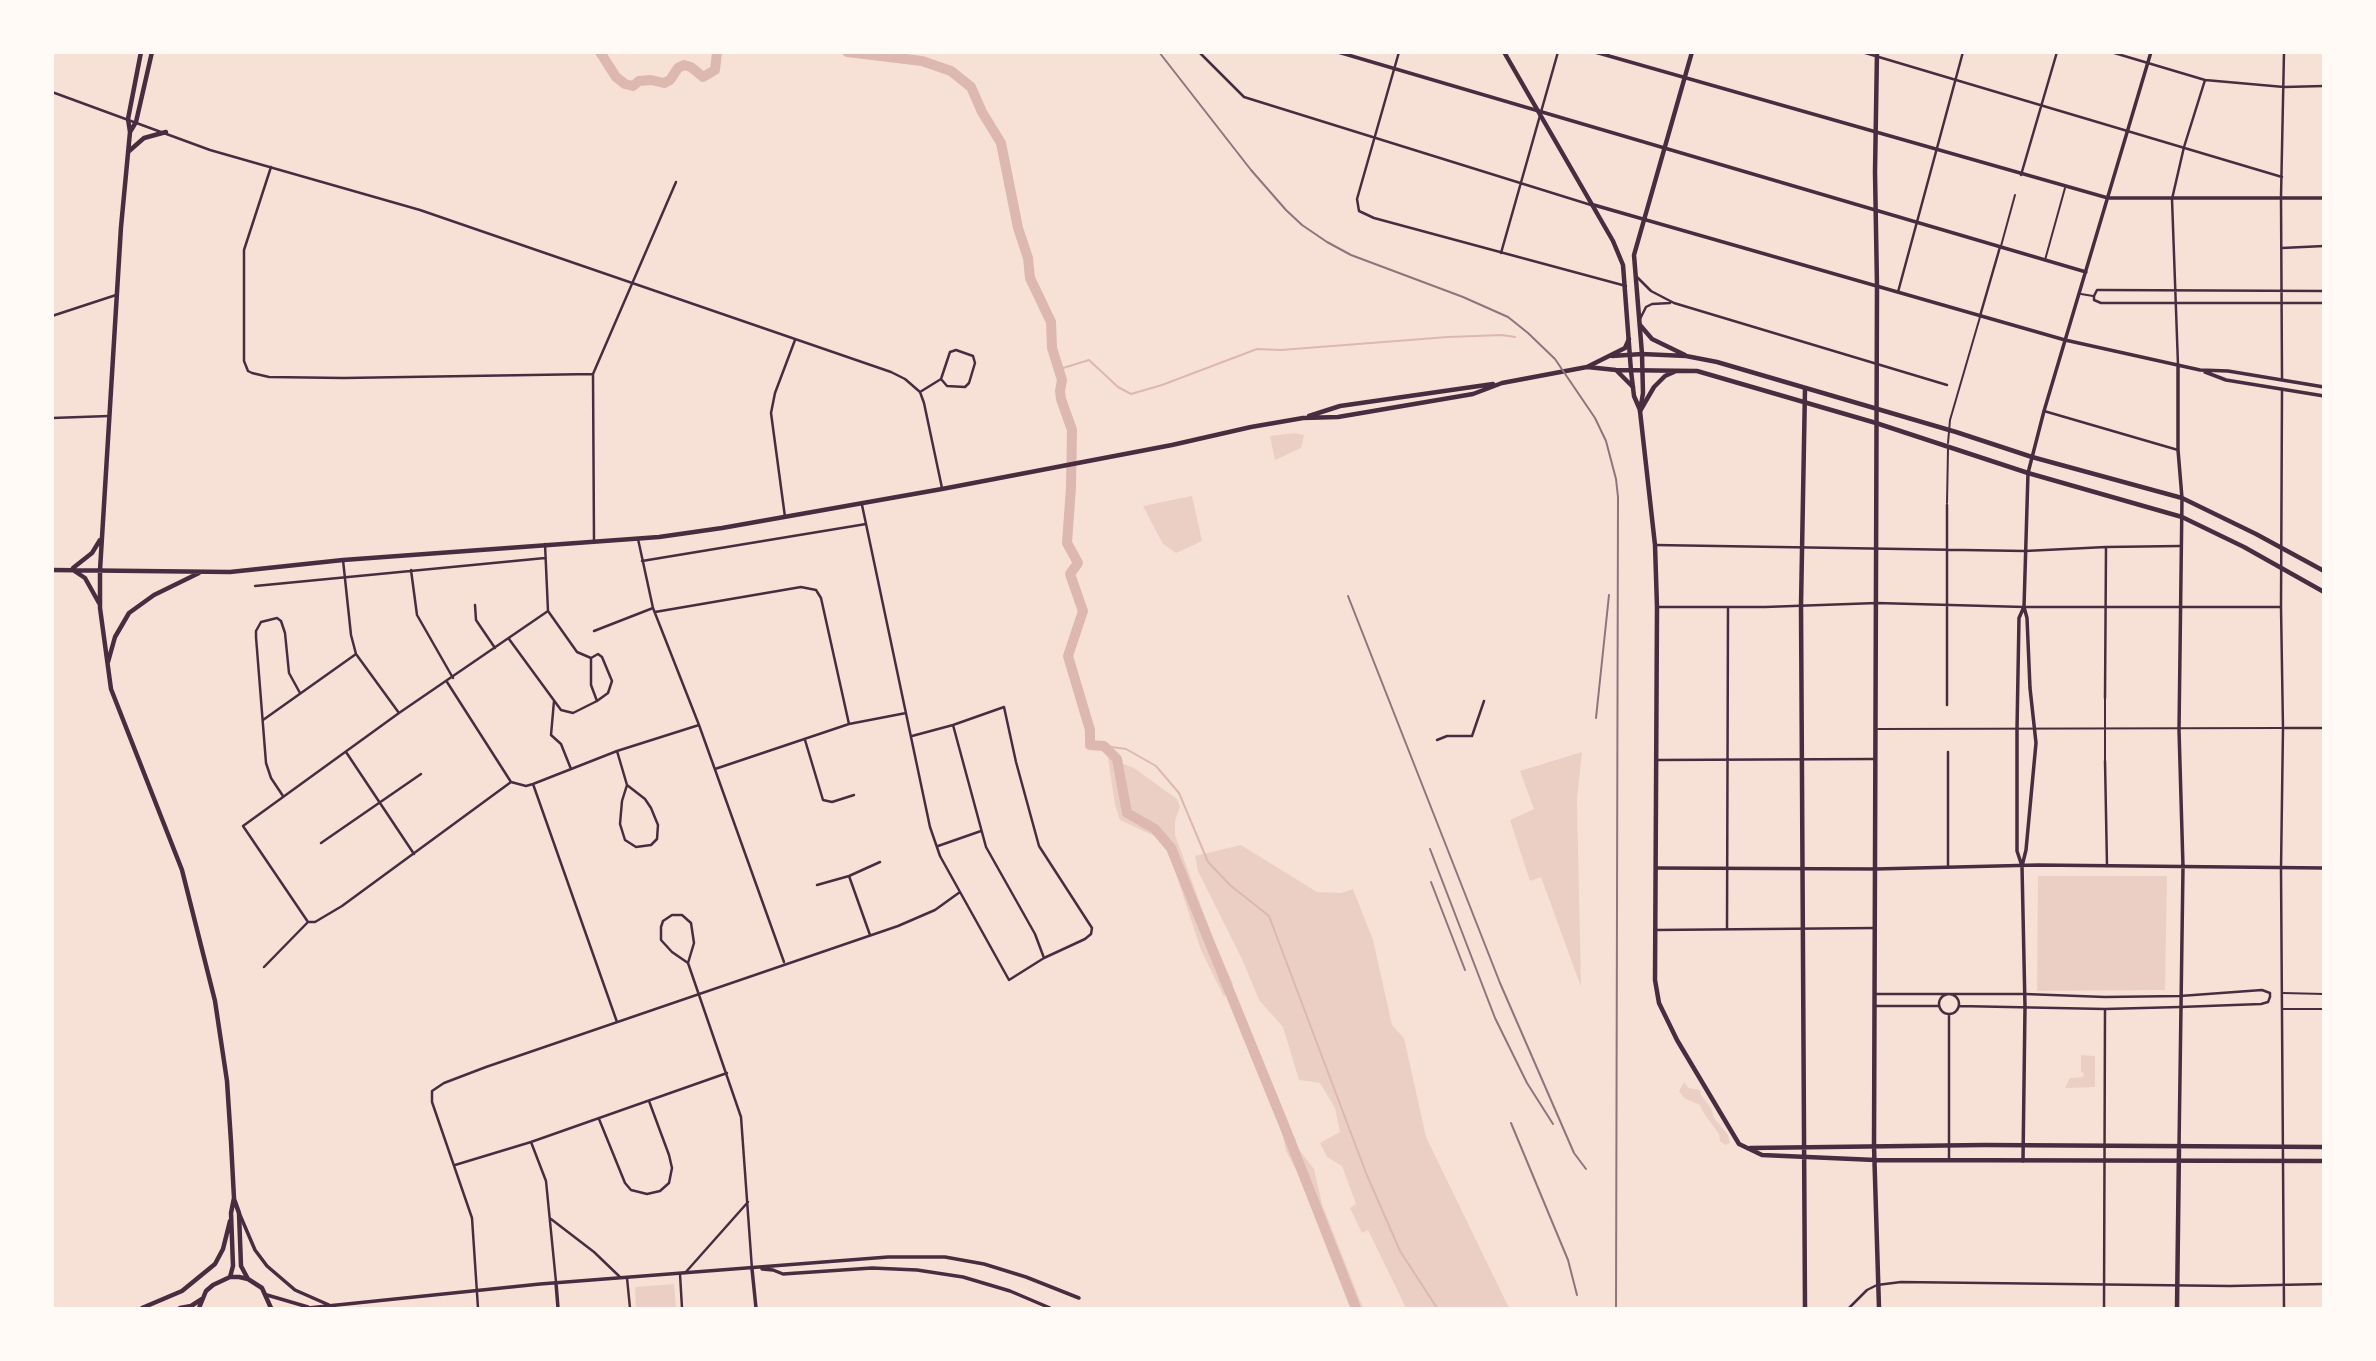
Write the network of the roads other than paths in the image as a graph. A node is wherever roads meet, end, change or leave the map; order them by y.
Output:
1 (141, 52) edge
2 (152, 52) edge
3 (1199, 52) edge
4 (1338, 52) edge
5 (1399, 52) edge
6 (1504, 52) edge
7 (1558, 52) edge
8 (1595, 52) edge
9 (1692, 52) edge
10 (1862, 52) edge
11 (1964, 52) edge
12 (2057, 52) edge
13 (2111, 52) edge
14 (2151, 52) edge
15 (2284, 52) edge
16 (1877, 55) edge
17 (2148, 63) junction
18 (1394, 69) junction
19 (1684, 78) junction
20 (2205, 79) junction
21 (1957, 81) junction
22 (2323, 86) edge
23 (2284, 87) junction
24 (52, 92) edge
25 (2042, 106) junction
26 (1539, 112) junction
27 (128, 119) junction
28 (136, 122) junction
29 (130, 132) junction
30 (166, 132) junction
31 (1876, 132) junction
32 (2128, 132) junction
33 (1375, 139) junction
34 (2184, 147) junction
35 (1664, 148) junction
36 (1936, 151) junction
37 (128, 153) junction
38 (271, 167) junction
39 (2021, 175) junction
40 (2281, 177) junction
41 (676, 182) dead end
42 (1520, 183) junction
43 (2066, 187) junction
44 (2015, 195) dead end
45 (2281, 197) junction
46 (2108, 198) junction
47 (2323, 198) edge
48 (2172, 199) junction
49 (1592, 205) junction
50 (1876, 210) junction
51 (1643, 219) junction
52 (1917, 221) junction
53 (2323, 246) edge
54 (2000, 247) junction
55 (2282, 248) junction
56 (1501, 253) junction
57 (2045, 260) junction
58 (2086, 272) junction
59 (1636, 276) junction
60 (634, 282) junction
61 (1626, 286) junction
62 (1877, 286) junction
63 (2175, 290) junction
64 (2282, 290) junction
65 (2323, 291) edge
66 (1898, 293) junction
67 (2080, 293) junction
68 (117, 295) junction
69 (2094, 296) junction
70 (2176, 302) junction
71 (2283, 302) junction
72 (1674, 303) junction
73 (2323, 303) edge
74 (52, 316) edge
75 (1980, 316) junction
76 (1640, 322) junction
77 (1629, 338) junction
78 (795, 339) junction
79 (2065, 340) junction
80 (1630, 354) junction
81 (1642, 354) junction
82 (1612, 356) junction
83 (1686, 356) junction
84 (1876, 363) junction
85 (2178, 365) junction
86 (1587, 367) junction
87 (2200, 369) junction
88 (1616, 370) junction
89 (1642, 370) junction
90 (1631, 371) junction
91 (1677, 371) junction
92 (593, 374) junction
93 (941, 379) junction
94 (2282, 379) junction
95 (1502, 383) junction
96 (1947, 385) dead end
97 (1633, 387) junction
98 (2323, 387) edge
99 (1805, 389) junction
100 (2282, 389) junction
101 (920, 392) junction
102 (2323, 396) edge
103 (1803, 402) junction
104 (1876, 408) junction
105 (1640, 411) junction
106 (2044, 411) junction
107 (111, 416) junction
108 (52, 418) edge
109 (1303, 418) junction
110 (1876, 423) junction
111 (2178, 450) junction
112 (2032, 457) junction
113 (2028, 473) junction
114 (942, 489) junction
115 (2182, 498) junction
116 (861, 503) junction
117 (1947, 505) joint
118 (785, 517) junction
119 (2182, 517) junction
120 (866, 524) junction
121 (102, 536) junction
122 (638, 539) junction
123 (594, 542) junction
124 (545, 544) junction
125 (1655, 545) junction
126 (2180, 546) junction
127 (2106, 547) junction
128 (1801, 548) junction
129 (2281, 549) junction
130 (1877, 550) junction
131 (1948, 550) junction
132 (2025, 551) junction
133 (546, 558) junction
134 (342, 560) junction
135 (642, 561) junction
136 (2281, 568) junction
137 (71, 569) junction
138 (52, 570) edge
139 (100, 570) junction
140 (411, 570) junction
141 (2323, 572) edge
142 (200, 573) junction
143 (344, 576) junction
144 (256, 586) dead end
145 (2323, 592) edge
146 (1877, 603) junction
147 (475, 605) dead end
148 (1801, 605) junction
149 (1948, 606) junction
150 (1657, 607) junction
151 (1728, 607) junction
152 (2024, 607) junction
153 (2106, 607) junction
154 (2180, 607) junction
155 (2281, 607) junction
156 (100, 608) junction
157 (654, 610) junction
158 (548, 611) junction
159 (594, 631) dead end
160 (509, 638) junction
161 (495, 648) junction
162 (356, 654) junction
163 (591, 658) junction
164 (107, 666) junction
165 (453, 678) junction
166 (447, 682) junction
167 (300, 692) junction
168 (2105, 698) joint
169 (554, 701) junction
170 (597, 701) junction
171 (1484, 701) dead end
172 (1947, 705) dead end
173 (399, 713) junction
174 (906, 713) junction
175 (263, 720) junction
176 (849, 724) junction
177 (699, 725) junction
178 (953, 725) junction
179 (2034, 728) junction
180 (2283, 728) junction
181 (2323, 728) edge
182 (1876, 729) junction
183 (2017, 729) junction
184 (2106, 729) junction
185 (2179, 730) junction
186 (912, 736) junction
187 (805, 740) junction
188 (1437, 740) dead end
189 (617, 751) junction
190 (346, 752) junction
191 (1948, 752) dead end
192 (1728, 759) junction
193 (1656, 760) junction
194 (1802, 760) junction
195 (1876, 760) junction
196 (2105, 761) joint
197 (571, 769) junction
198 (715, 769) junction
199 (421, 774) dead end
200 (510, 782) junction
201 (533, 784) junction
202 (626, 785) junction
203 (854, 795) dead end
204 (283, 796) junction
205 (379, 803) junction
206 (981, 831) junction
207 (321, 843) dead end
208 (936, 847) junction
209 (414, 854) junction
210 (880, 862) dead end
211 (2022, 866) junction
212 (2107, 866) junction
213 (1948, 867) junction
214 (2183, 867) junction
215 (1656, 868) junction
216 (1728, 868) junction
217 (1802, 868) junction
218 (2323, 868) edge
219 (1875, 869) junction
220 (2281, 869) junction
221 (849, 876) junction
222 (817, 885) dead end
223 (960, 892) junction
224 (306, 921) junction
225 (1802, 928) junction
226 (1875, 928) junction
227 (1727, 929) junction
228 (1655, 930) junction
229 (870, 934) junction
230 (1044, 958) junction
231 (688, 962) junction
232 (785, 963) junction
233 (264, 967) dead end
234 (2282, 993) junction
235 (1875, 994) junction
236 (1949, 994) junction
237 (2025, 994) junction
238 (2323, 994) edge
239 (698, 996) junction
240 (2180, 996) junction
241 (1875, 1006) junction
242 (1939, 1006) junction
243 (1959, 1006) junction
244 (2025, 1007) junction
245 (2180, 1007) junction
246 (2105, 1009) junction
247 (2283, 1009) junction
248 (2323, 1009) edge
249 (1950, 1014) junction
250 (618, 1023) junction
251 (727, 1073) junction
252 (649, 1101) junction
253 (599, 1118) junction
254 (531, 1142) junction
255 (1948, 1145) junction
256 (2023, 1145) junction
257 (1803, 1146) junction
258 (1874, 1146) junction
259 (2104, 1146) junction
260 (2283, 1146) junction
261 (2179, 1147) junction
262 (2323, 1147) edge
263 (1749, 1148) junction
264 (1803, 1157) junction
265 (2283, 1159) junction
266 (1875, 1160) junction
267 (1948, 1160) junction
268 (2103, 1160) junction
269 (2023, 1161) junction
270 (2323, 1161) edge
271 (2179, 1162) junction
272 (455, 1166) junction
273 (234, 1198) junction
274 (748, 1202) junction
275 (232, 1213) junction
276 (239, 1213) junction
277 (551, 1219) junction
278 (752, 1269) junction
279 (682, 1274) junction
280 (230, 1277) junction
281 (621, 1278) junction
282 (627, 1278) junction
283 (248, 1279) junction
284 (556, 1283) junction
285 (2104, 1284) junction
286 (2177, 1284) junction
287 (2284, 1284) junction
288 (2323, 1284) edge
289 (1877, 1285) junction
290 (477, 1291) junction
291 (267, 1295) junction
292 (1079, 1298) dead end
293 (202, 1299) junction
294 (331, 1305) junction
295 (142, 1308) edge
296 (180, 1308) edge
297 (199, 1308) edge
298 (271, 1308) edge
299 (309, 1308) edge
300 (478, 1308) edge
301 (558, 1308) edge
302 (630, 1308) edge
303 (682, 1308) edge
304 (756, 1308) edge
305 (1050, 1308) edge
306 (1805, 1308) edge
307 (1849, 1308) edge
308 (1879, 1308) edge
309 (2104, 1308) edge
310 (2178, 1308) edge
311 (2284, 1308) edge

1 - 27 main road
2 - 28 main road
3 - 33 street
4 - 18 street
5 - 18 street
6 - 26 main road
7 - 26 street
8 - 19 street
9 - 19 main road
10 - 16 street
11 - 21 street
12 - 25 street
13 - 17 street
14 - 17 street
15 - 23 street
16 - 21 street
16 - 31 main road
17 - 20 street
17 - 32 street
18 - 26 street
18 - 33 street
19 - 31 street
19 - 35 main road
20 - 23 street
20 - 34 street
21 - 25 street
21 - 36 street
22 - 23 street
23 - 40 street
24 - 27 street
25 - 32 street
25 - 39 street
26 - 35 street
26 - 42 street
26 - 49 main road
27 - 28 street
27 - 29 main road
28 - 29 main road
28 - 30 street
29 - 37 main road
30 - 37 main road
30 - 38 street
31 - 36 street
31 - 50 main road
32 - 34 street
32 - 46 street
33 - 42 street
33 - 56 street
34 - 40 street
34 - 48 street
35 - 50 street
35 - 51 main road
36 - 39 street
36 - 52 street
37 - 68 main road
38 - 60 street
38 - 92 street
39 - 43 street
40 - 45 street
41 - 60 street
42 - 49 street
42 - 56 street
43 - 46 street
43 - 57 street
44 - 54 street
45 - 47 street
45 - 48 street
45 - 55 street
46 - 48 street
46 - 58 street
48 - 63 street
49 - 51 street
49 - 61 main road
50 - 52 street
50 - 62 main road
51 - 59 main road
51 - 62 street
52 - 54 street
52 - 66 street
53 - 55 street
54 - 57 street
54 - 75 street
55 - 64 street
56 - 61 street
57 - 58 street
58 - 67 street
59 - 72 street
59 - 76 main road
60 - 78 street
60 - 92 street
61 - 77 main road
62 - 66 street
62 - 84 main road
63 - 64 street
63 - 69 street
63 - 70 street
64 - 65 street
64 - 71 street
66 - 75 street
67 - 69 street
67 - 79 street
68 - 74 street
68 - 107 main road
69 - 70 street
70 - 71 street
70 - 85 street
71 - 73 street
71 - 94 street
72 - 76 street
72 - 84 street
75 - 79 street
75 - 117 street
76 - 81 main road
76 - 83 main road
77 - 80 main road
77 - 82 main road
78 - 101 street
78 - 118 street
79 - 85 street
79 - 106 street
80 - 81 main road
80 - 82 main road
80 - 90 main road
81 - 83 main road
81 - 89 main road
82 - 86 main road
83 - 99 main road
84 - 96 street
84 - 104 main road
85 - 87 street
85 - 111 street
86 - 88 main road
86 - 95 main road
87 - 94 street
87 - 100 street
88 - 90 main road
88 - 97 main road
89 - 90 main road
89 - 91 main road
89 - 105 main road
90 - 97 main road
91 - 103 main road
91 - 105 main road
92 - 123 street
93 - 93 street
93 - 101 street
94 - 98 street
95 - 109 main road
95 - 109 main road
97 - 105 main road
99 - 103 main road
99 - 104 main road
100 - 102 street
100 - 129 street
101 - 114 street
103 - 110 main road
103 - 128 main road
104 - 110 main road
104 - 112 main road
105 - 125 main road
106 - 111 street
106 - 112 street
107 - 108 street
107 - 121 main road
109 - 114 main road
110 - 113 main road
110 - 130 main road
111 - 115 street
112 - 113 street
112 - 115 main road
113 - 119 main road
113 - 132 street
114 - 116 main road
115 - 119 street
115 - 129 main road
116 - 118 main road
116 - 120 street
117 - 131 street
118 - 122 main road
119 - 126 street
119 - 136 main road
120 - 135 street
120 - 174 street
121 - 137 main road
121 - 139 main road
122 - 123 main road
122 - 135 street
123 - 124 main road
124 - 133 street
124 - 134 main road
125 - 128 street
125 - 150 main road
126 - 127 street
126 - 154 street
127 - 132 street
127 - 153 street
128 - 130 street
128 - 148 main road
129 - 136 street
129 - 141 main road
130 - 131 street
130 - 146 main road
131 - 132 street
131 - 149 street
132 - 152 street
133 - 140 street
133 - 158 street
134 - 142 main road
134 - 143 street
135 - 157 street
136 - 145 main road
136 - 155 street
137 - 138 main road
137 - 139 main road
137 - 156 main road
139 - 142 main road
139 - 156 main road
140 - 143 street
140 - 165 street
142 - 164 main road
143 - 144 street
143 - 162 street
146 - 148 street
146 - 149 street
146 - 182 main road
147 - 161 street
148 - 151 street
148 - 194 main road
149 - 152 street
149 - 172 street
150 - 151 street
150 - 193 main road
151 - 192 street
152 - 153 street
152 - 179 street
152 - 183 street
153 - 154 street
153 - 168 street
154 - 155 street
154 - 185 street
155 - 180 street
156 - 164 main road
157 - 159 street
157 - 176 street
157 - 177 street
158 - 160 street
158 - 163 street
160 - 161 street
160 - 169 street
161 - 165 street
162 - 167 street
162 - 173 street
163 - 170 street
163 - 170 street
164 - 273 main road
165 - 166 street
166 - 173 street
166 - 200 street
167 - 175 street
167 - 175 street
168 - 184 street
169 - 170 street
169 - 197 street
171 - 188 street
173 - 190 street
174 - 176 street
174 - 186 street
175 - 204 street
176 - 187 street
177 - 189 street
177 - 198 street
178 - 186 street
178 - 206 street
178 - 230 street
179 - 183 street
179 - 184 street
179 - 211 street
180 - 181 street
180 - 185 street
180 - 220 street
182 - 183 street
182 - 195 main road
183 - 211 street
184 - 185 street
184 - 196 street
185 - 214 street
186 - 208 street
187 - 198 street
187 - 203 street
189 - 197 street
189 - 202 street
190 - 204 street
190 - 205 street
191 - 213 street
192 - 193 street
192 - 194 street
192 - 216 street
193 - 215 main road
194 - 195 street
194 - 217 main road
195 - 219 main road
196 - 212 street
197 - 201 street
198 - 232 street
199 - 205 street
200 - 201 street
200 - 209 street
201 - 250 street
202 - 202 street
204 - 224 street
205 - 207 street
205 - 209 street
206 - 208 street
206 - 230 street
208 - 223 street
209 - 224 street
210 - 221 street
211 - 212 street
211 - 213 street
211 - 237 street
212 - 214 street
213 - 219 street
214 - 220 street
214 - 240 street
215 - 216 street
215 - 228 main road
216 - 217 street
216 - 227 street
217 - 219 street
217 - 225 main road
218 - 220 street
219 - 226 main road
220 - 234 street
221 - 222 street
221 - 229 street
223 - 229 street
223 - 230 street
224 - 233 street
225 - 226 street
225 - 227 street
225 - 257 main road
226 - 235 main road
227 - 228 street
228 - 263 main road
229 - 232 street
231 - 231 street
231 - 239 street
232 - 239 street
234 - 238 street
234 - 247 street
235 - 236 street
235 - 241 main road
236 - 237 street
236 - 242 street
236 - 243 street
237 - 240 street
237 - 244 street
239 - 250 street
239 - 251 street
240 - 245 street
240 - 245 street
241 - 242 street
241 - 258 main road
242 - 249 street
243 - 244 street
243 - 249 street
244 - 246 street
244 - 256 street
245 - 246 street
245 - 261 street
246 - 259 street
247 - 248 street
247 - 260 street
249 - 255 street
250 - 272 street
251 - 252 street
251 - 274 street
252 - 253 street
252 - 253 street
253 - 254 street
254 - 272 street
254 - 277 street
255 - 256 main road
255 - 258 main road
255 - 267 street
256 - 259 main road
256 - 269 street
257 - 258 main road
257 - 263 main road
257 - 264 main road
258 - 266 main road
259 - 261 main road
259 - 268 street
260 - 261 main road
260 - 262 main road
260 - 265 street
261 - 271 main road
263 - 264 main road
264 - 266 main road
264 - 306 main road
265 - 270 main road
265 - 271 main road
265 - 287 street
266 - 267 main road
266 - 289 main road
267 - 269 main road
268 - 269 main road
268 - 271 main road
268 - 285 street
271 - 286 main road
272 - 290 street
273 - 275 main road
273 - 276 main road
274 - 278 street
274 - 279 street
275 - 280 main road
275 - 295 main road
276 - 283 main road
276 - 294 street
277 - 281 street
277 - 284 street
278 - 279 street
278 - 292 street
278 - 304 street
278 - 305 street
279 - 282 street
279 - 303 street
280 - 283 main road
280 - 293 main road
281 - 282 street
281 - 284 street
282 - 302 street
283 - 291 main road
284 - 290 street
284 - 301 street
285 - 286 street
285 - 289 street
285 - 309 street
286 - 287 street
286 - 310 main road
287 - 288 street
287 - 311 street
289 - 307 street
289 - 308 main road
290 - 294 street
290 - 300 street
291 - 298 main road
291 - 299 street
293 - 296 main road
293 - 297 main road
294 - 299 street

